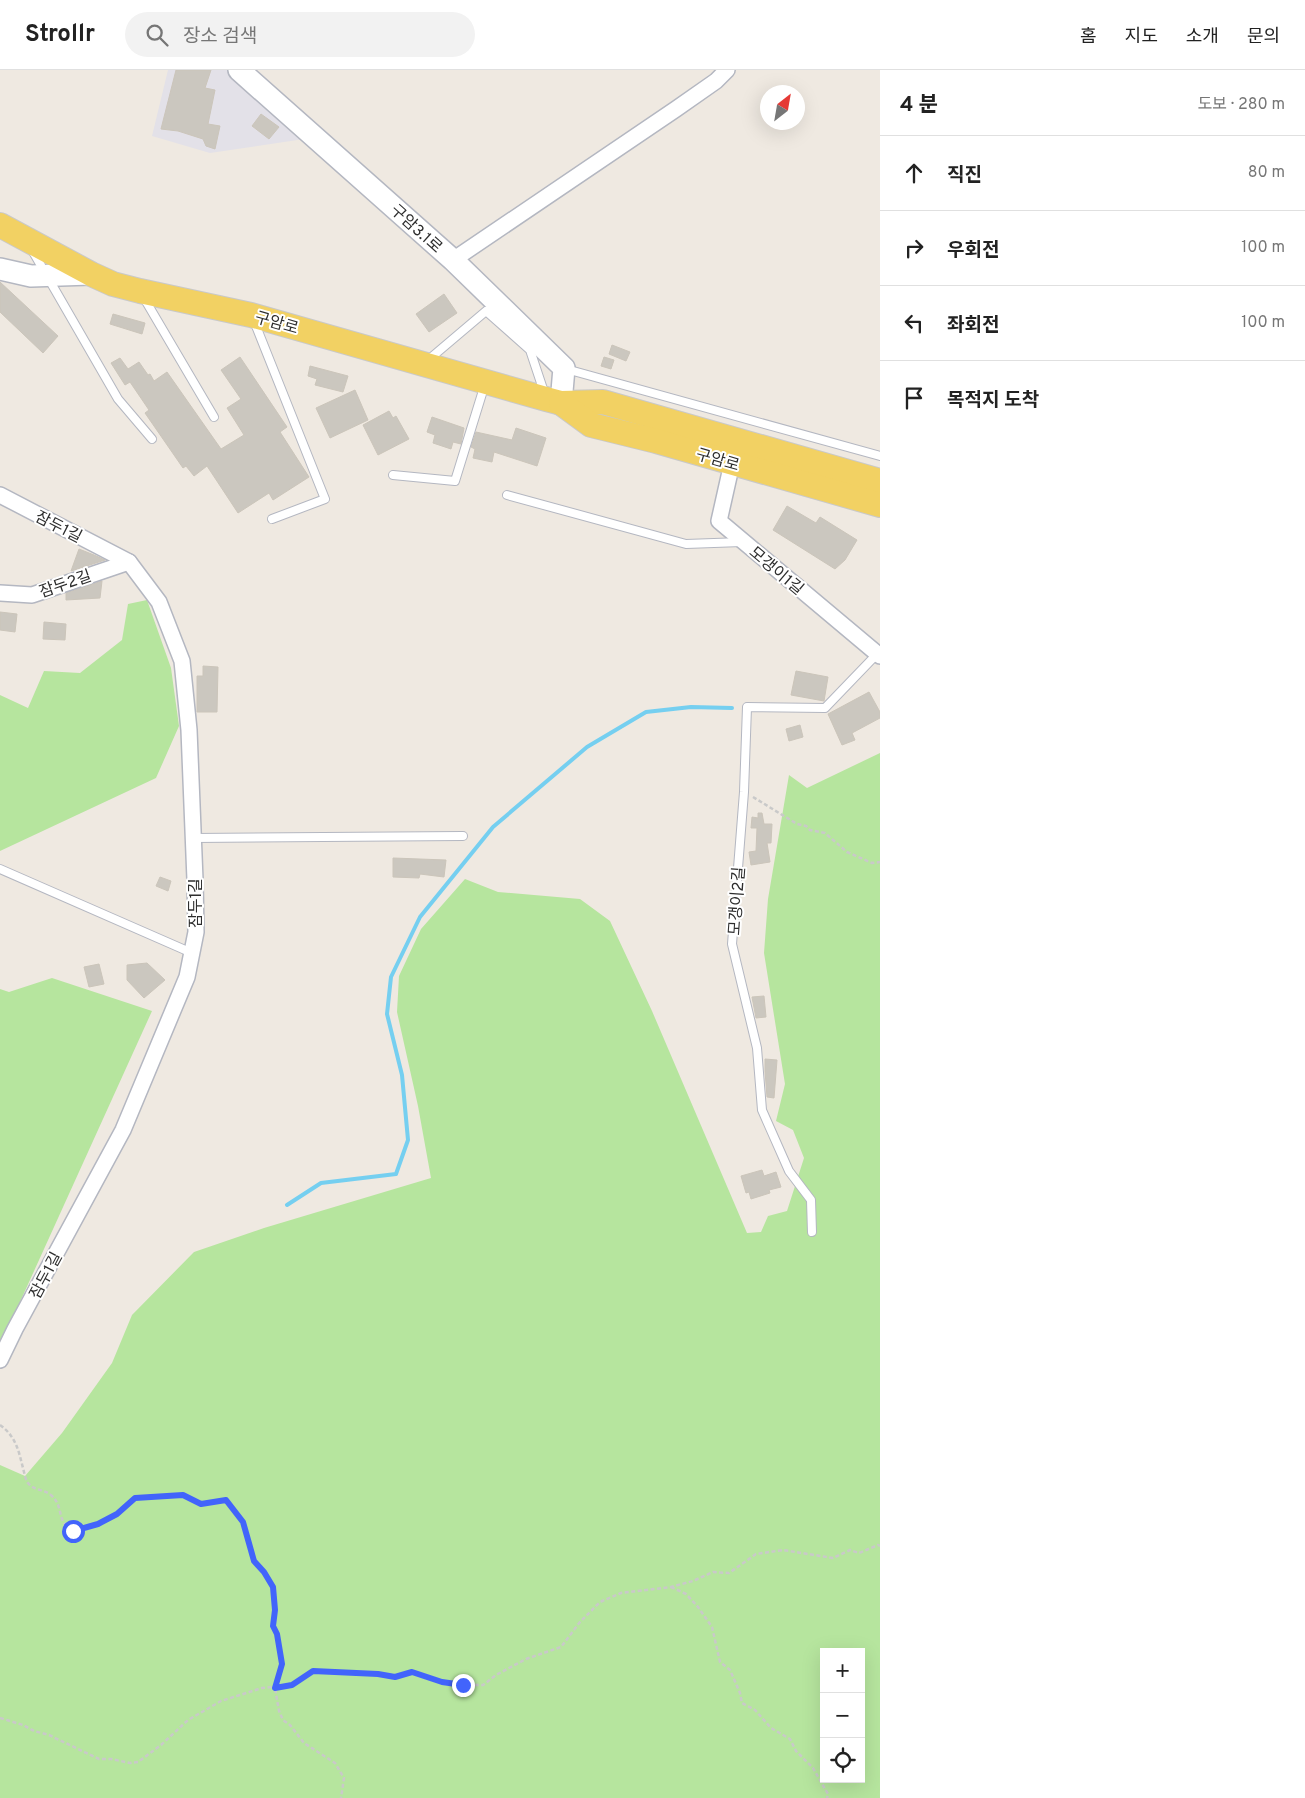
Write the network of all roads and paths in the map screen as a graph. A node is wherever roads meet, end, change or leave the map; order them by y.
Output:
1 (239, 70) edge
2 (727, 70) edge
3 (0, 225) edge
4 (26, 240) junction
5 (453, 260) junction
6 (0, 268) edge
7 (91, 274) junction
8 (47, 275) junction
9 (140, 292) junction
10 (251, 315) junction
11 (422, 365) junction
12 (564, 368) junction
13 (485, 382) junction
14 (554, 401) junction
15 (214, 417) dead end
16 (152, 439) dead end
17 (880, 456) edge
18 (732, 463) junction
19 (393, 475) dead end
20 (880, 481) edge
21 (0, 495) edge
22 (507, 495) dead end
23 (880, 506) edge
24 (272, 519) dead end
25 (744, 542) junction
26 (129, 562) junction
27 (0, 593) edge
28 (878, 655) edge
29 (744, 792) junction
30 (463, 836) dead end
31 (194, 838) junction
32 (880, 862) edge
33 (0, 869) edge
34 (192, 953) junction
35 (812, 1232) dead end
36 (0, 1360) edge
37 (0, 1425) edge
38 (880, 1546) edge
39 (672, 1587) junction
40 (275, 1688) junction
41 (0, 1718) edge
42 (341, 1798) edge
43 (827, 1798) edge

1 - 5 street, 구암3.1로
2 - 5 street
3 - 4 main road, 구암로
4 - 7 main road, 구암로
4 - 8 lane
5 - 12 street, 구암3.1로
6 - 8 street
7 - 8 street
7 - 9 main road, 구암로
8 - 16 lane
9 - 10 main road, 구암로
9 - 15 lane
10 - 11 main road, 구암로
10 - 24 lane
11 - 13 main road, 구암로
11 - 14 lane
12 - 14 street
12 - 17 lane
13 - 14 main road, 구암로
13 - 19 lane
14 - 18 main road, 구암로
14 - 20 main road, 구암로
18 - 23 main road, 구암로
18 - 25 street, 모갱이1길
21 - 26 street, 잠두1길
22 - 25 lane
25 - 28 street, 모갱이1길
26 - 27 street, 잠두2길
26 - 31 street, 잠두1길
28 - 29 lane, 모갱이2길
29 - 32 path
29 - 35 lane, 모갱이2길
30 - 31 lane
31 - 34 street, 잠두1길
33 - 34 lane
34 - 36 street, 잠두1길
37 - 40 path
38 - 39 path
39 - 40 path
39 - 43 path
40 - 41 path
40 - 42 path

